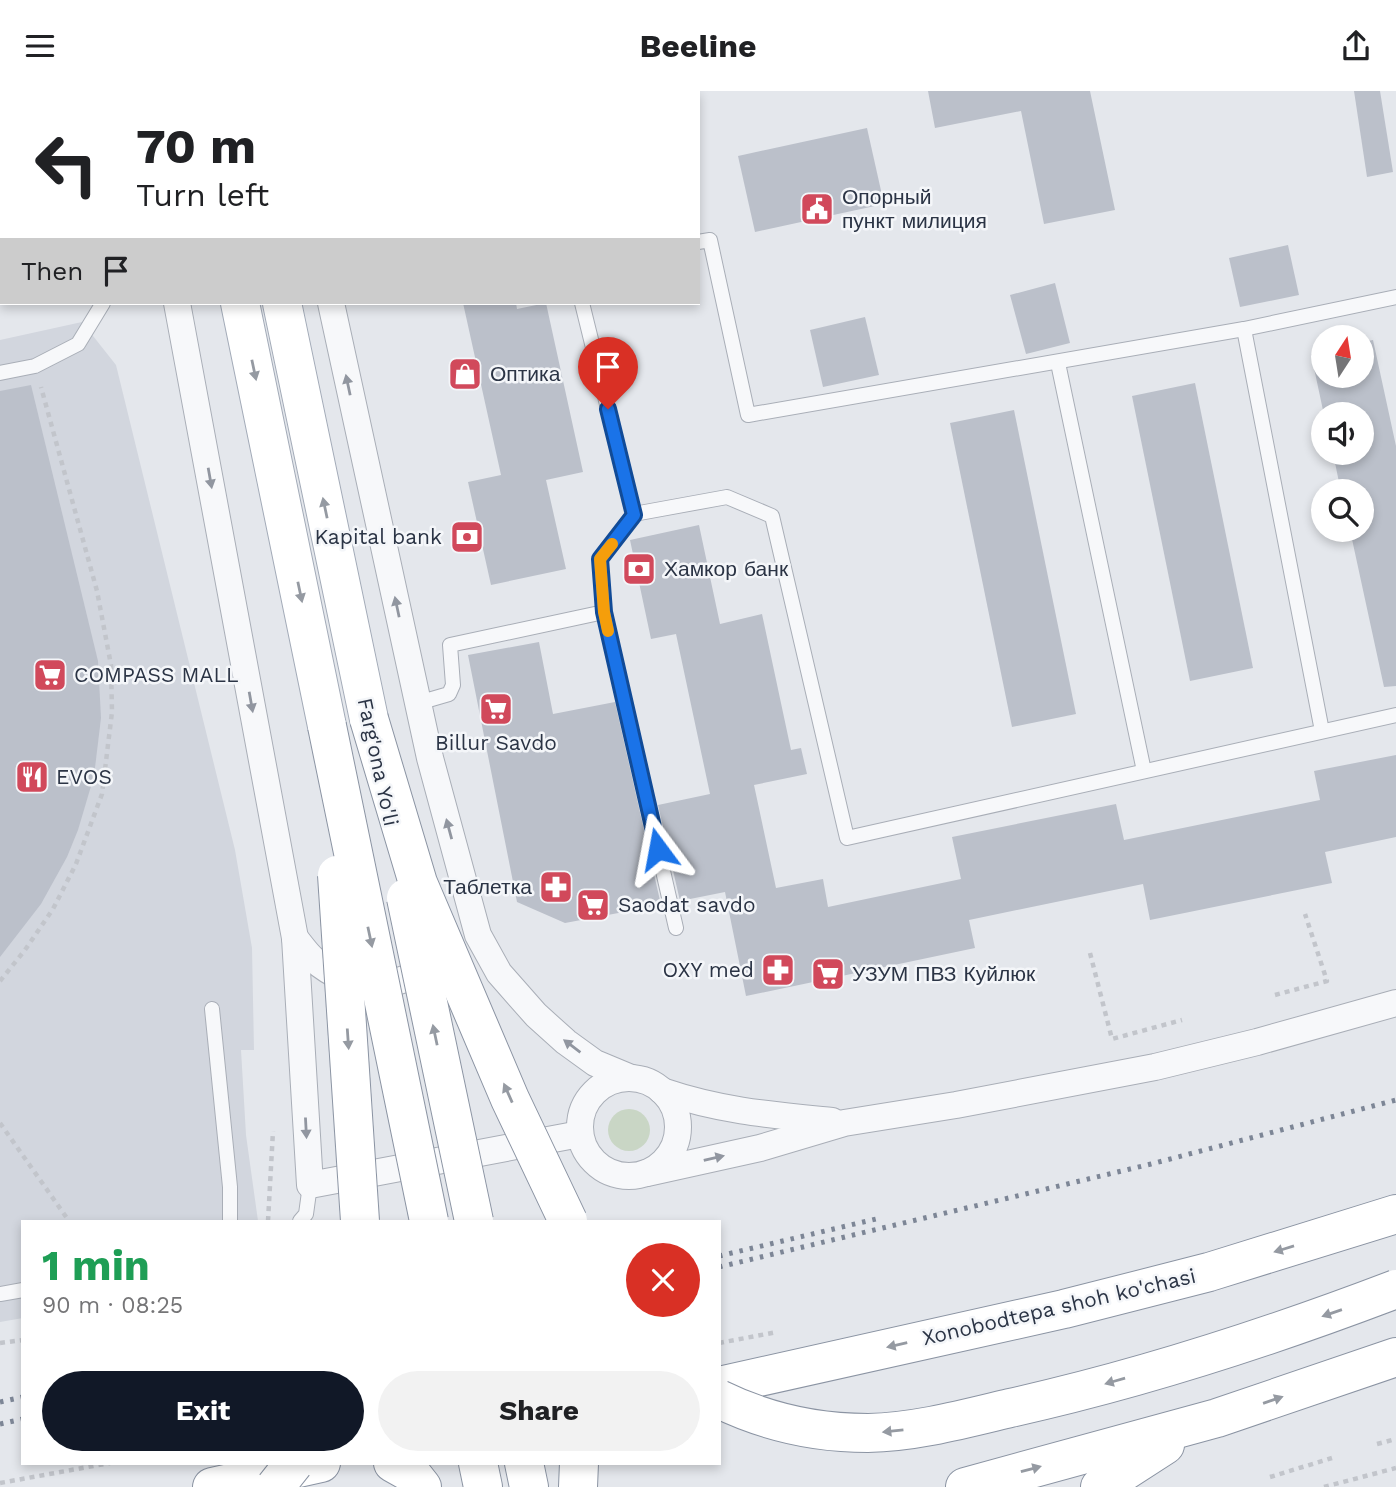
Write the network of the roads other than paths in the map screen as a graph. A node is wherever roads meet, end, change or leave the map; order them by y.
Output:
1 (700, 242) edge
2 (1396, 297) edge
3 (102, 305) edge
4 (177, 305) edge
5 (240, 305) edge
6 (282, 305) edge
7 (331, 305) edge
8 (582, 305) edge
9 (1244, 329) junction
10 (1058, 363) junction
11 (0, 373) edge
12 (634, 515) junction
13 (604, 612) junction
14 (418, 703) junction
15 (1396, 715) edge
16 (369, 719) junction
17 (327, 726) junction
18 (1322, 731) junction
19 (1144, 771) junction
20 (467, 895) junction
21 (676, 928) dead end
22 (295, 938) junction
23 (1396, 1003) edge
24 (212, 1009) dead end
25 (631, 1078) junction
26 (662, 1091) junction
27 (844, 1122) junction
28 (580, 1134) junction
29 (647, 1173) junction
30 (310, 1185) junction
31 (1396, 1214) edge
32 (230, 1220) edge
33 (301, 1220) edge
34 (360, 1220) edge
35 (429, 1220) edge
36 (474, 1220) edge
37 (568, 1220) edge
38 (1396, 1289) edge
39 (21, 1290) edge
40 (0, 1294) edge
41 (1396, 1357) edge
42 (721, 1386) edge
43 (721, 1400) edge
44 (1217, 1418) junction
45 (292, 1465) edge
46 (312, 1465) edge
47 (397, 1465) edge
48 (478, 1465) edge
49 (524, 1465) edge
50 (579, 1465) edge
51 (212, 1487) edge
52 (275, 1487) edge
53 (422, 1487) edge
54 (483, 1487) edge
55 (529, 1487) edge
56 (578, 1487) edge
57 (965, 1487) edge
58 (1100, 1487) edge

1 - 10 lane
2 - 9 lane
3 - 11 lane
4 -> 22 street
5 -> 17 main road, Farg'ona Yo'li
16 -> 6 main road, Farg'ona Yo'li
14 -> 7 street
8 - 12 lane
9 - 10 lane
9 - 18 lane
10 - 19 lane
12 - 13 lane
12 - 19 lane
13 - 14 lane
13 - 21 lane
20 -> 14 street
15 - 18 lane
36 -> 16 main road, Farg'ona Yo'li, bridge
37 -> 16 main road, bridge
17 -> 34 main road, bridge
17 -> 35 main road, Farg'ona Yo'li, bridge
18 - 19 lane
20 - 22 street
25 -> 20 street
22 -> 30 street
23 - 27 street
24 - 32 lane
25 - 26 street
25 - 28 street
26 - 27 street
26 - 29 street
29 -> 27 street
28 - 29 street
28 - 30 street
30 - 33 lane
31 -> 42 main road, Xonobodtepa shoh ko'chasi
38 -> 43 main road, bridge
39 - 40 lane
44 -> 41 main road
57 -> 44 main road
44 - 58 main road
45 - 52 main road, bridge
46 - 51 main road
47 - 53 main road
48 - 54 main road
49 - 55 main road
50 - 56 main road

